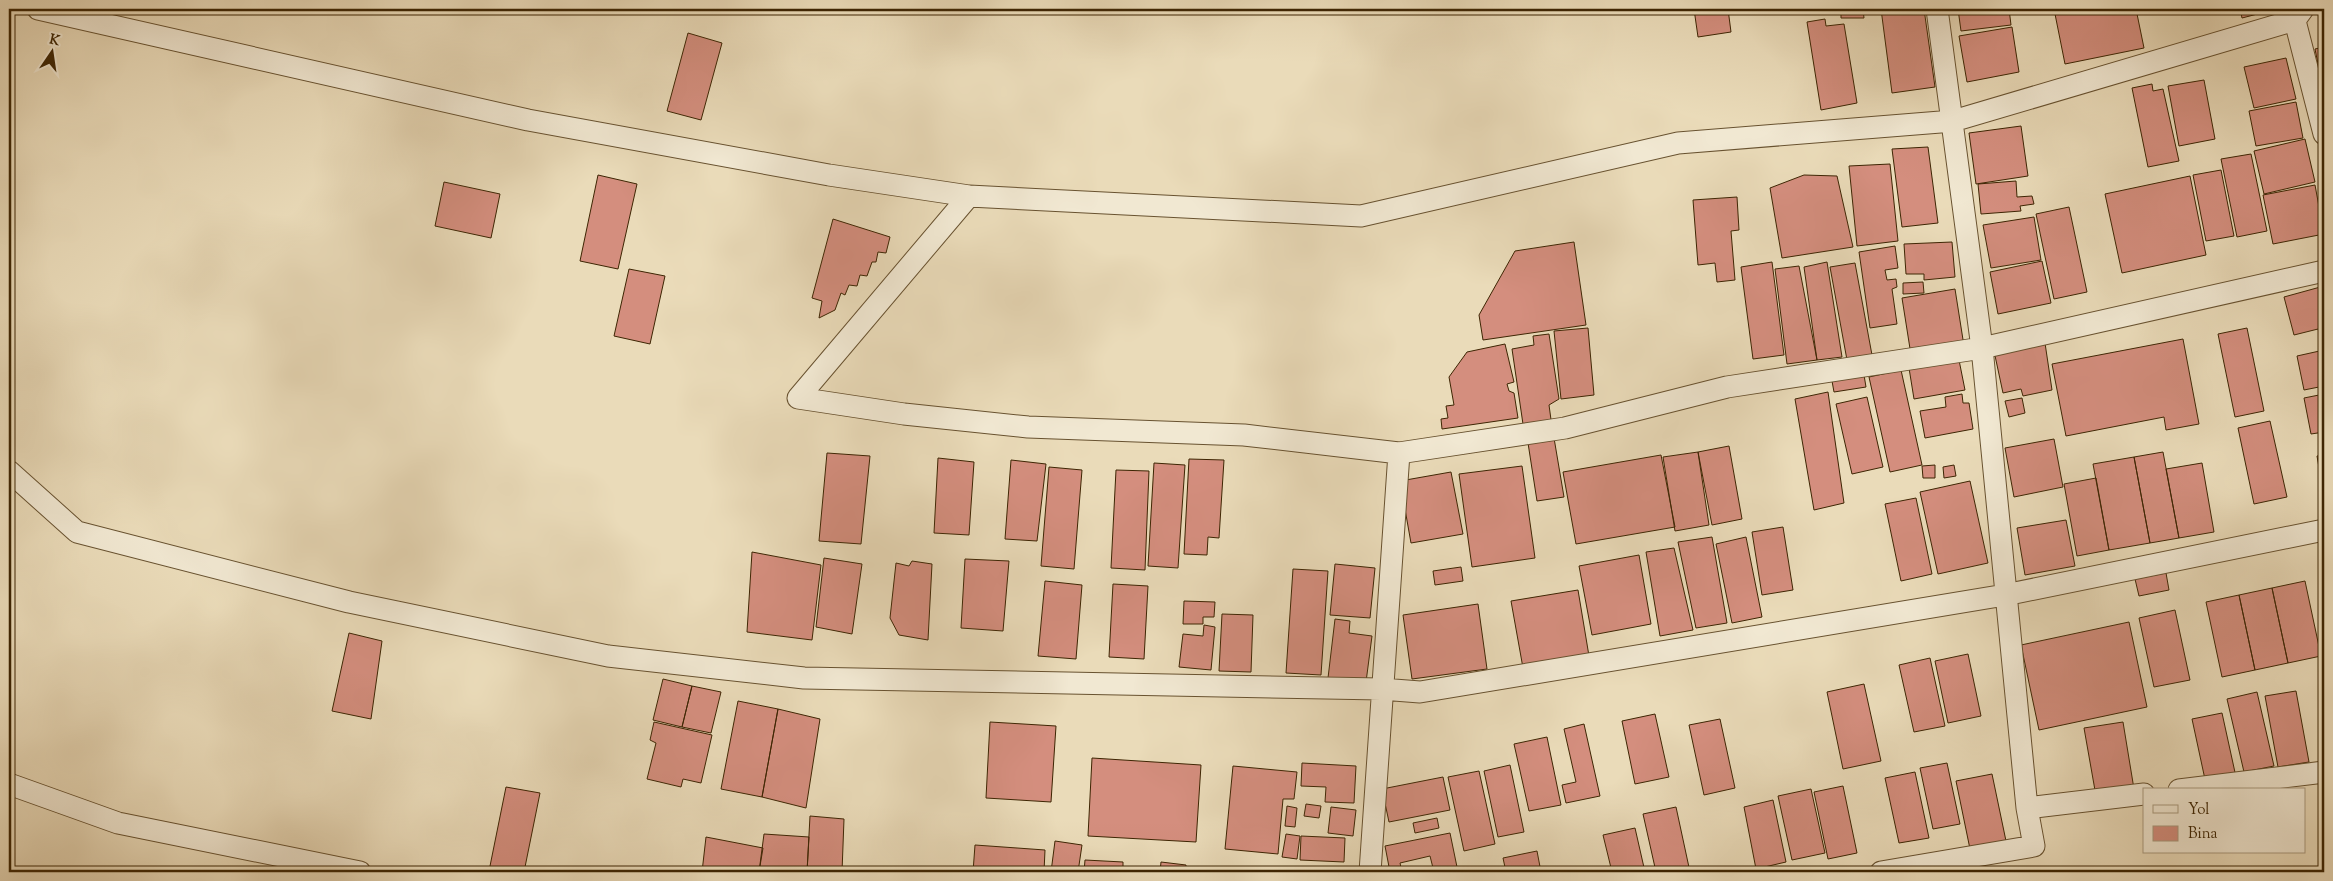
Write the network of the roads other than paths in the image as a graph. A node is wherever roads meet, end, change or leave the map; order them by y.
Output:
1 (38, 9) edge
2 (1937, 9) edge
3 (2297, 12) edge
4 (1953, 121) junction
5 (2324, 134) edge
6 (969, 196) junction
7 (2324, 271) edge
8 (1982, 348) junction
9 (1399, 453) junction
10 (9, 471) edge
11 (2324, 530) edge
12 (2005, 595) junction
13 (1381, 689) junction
14 (2324, 772) edge
15 (9, 784) edge
16 (2194, 788) edge
17 (2143, 794) edge
18 (2028, 808) junction
19 (360, 872) edge
20 (1370, 872) edge
21 (1882, 872) edge

1 - 6 street
2 - 4 street
3 - 4 street
3 - 5 street
4 - 6 street
4 - 8 street
6 - 9 street
7 - 8 street
8 - 9 street
8 - 12 street
9 - 13 street
10 - 13 street
11 - 12 street
12 - 13 street
12 - 18 street
13 - 20 street
14 - 16 street
15 - 19 street
17 - 18 street
18 - 21 street

